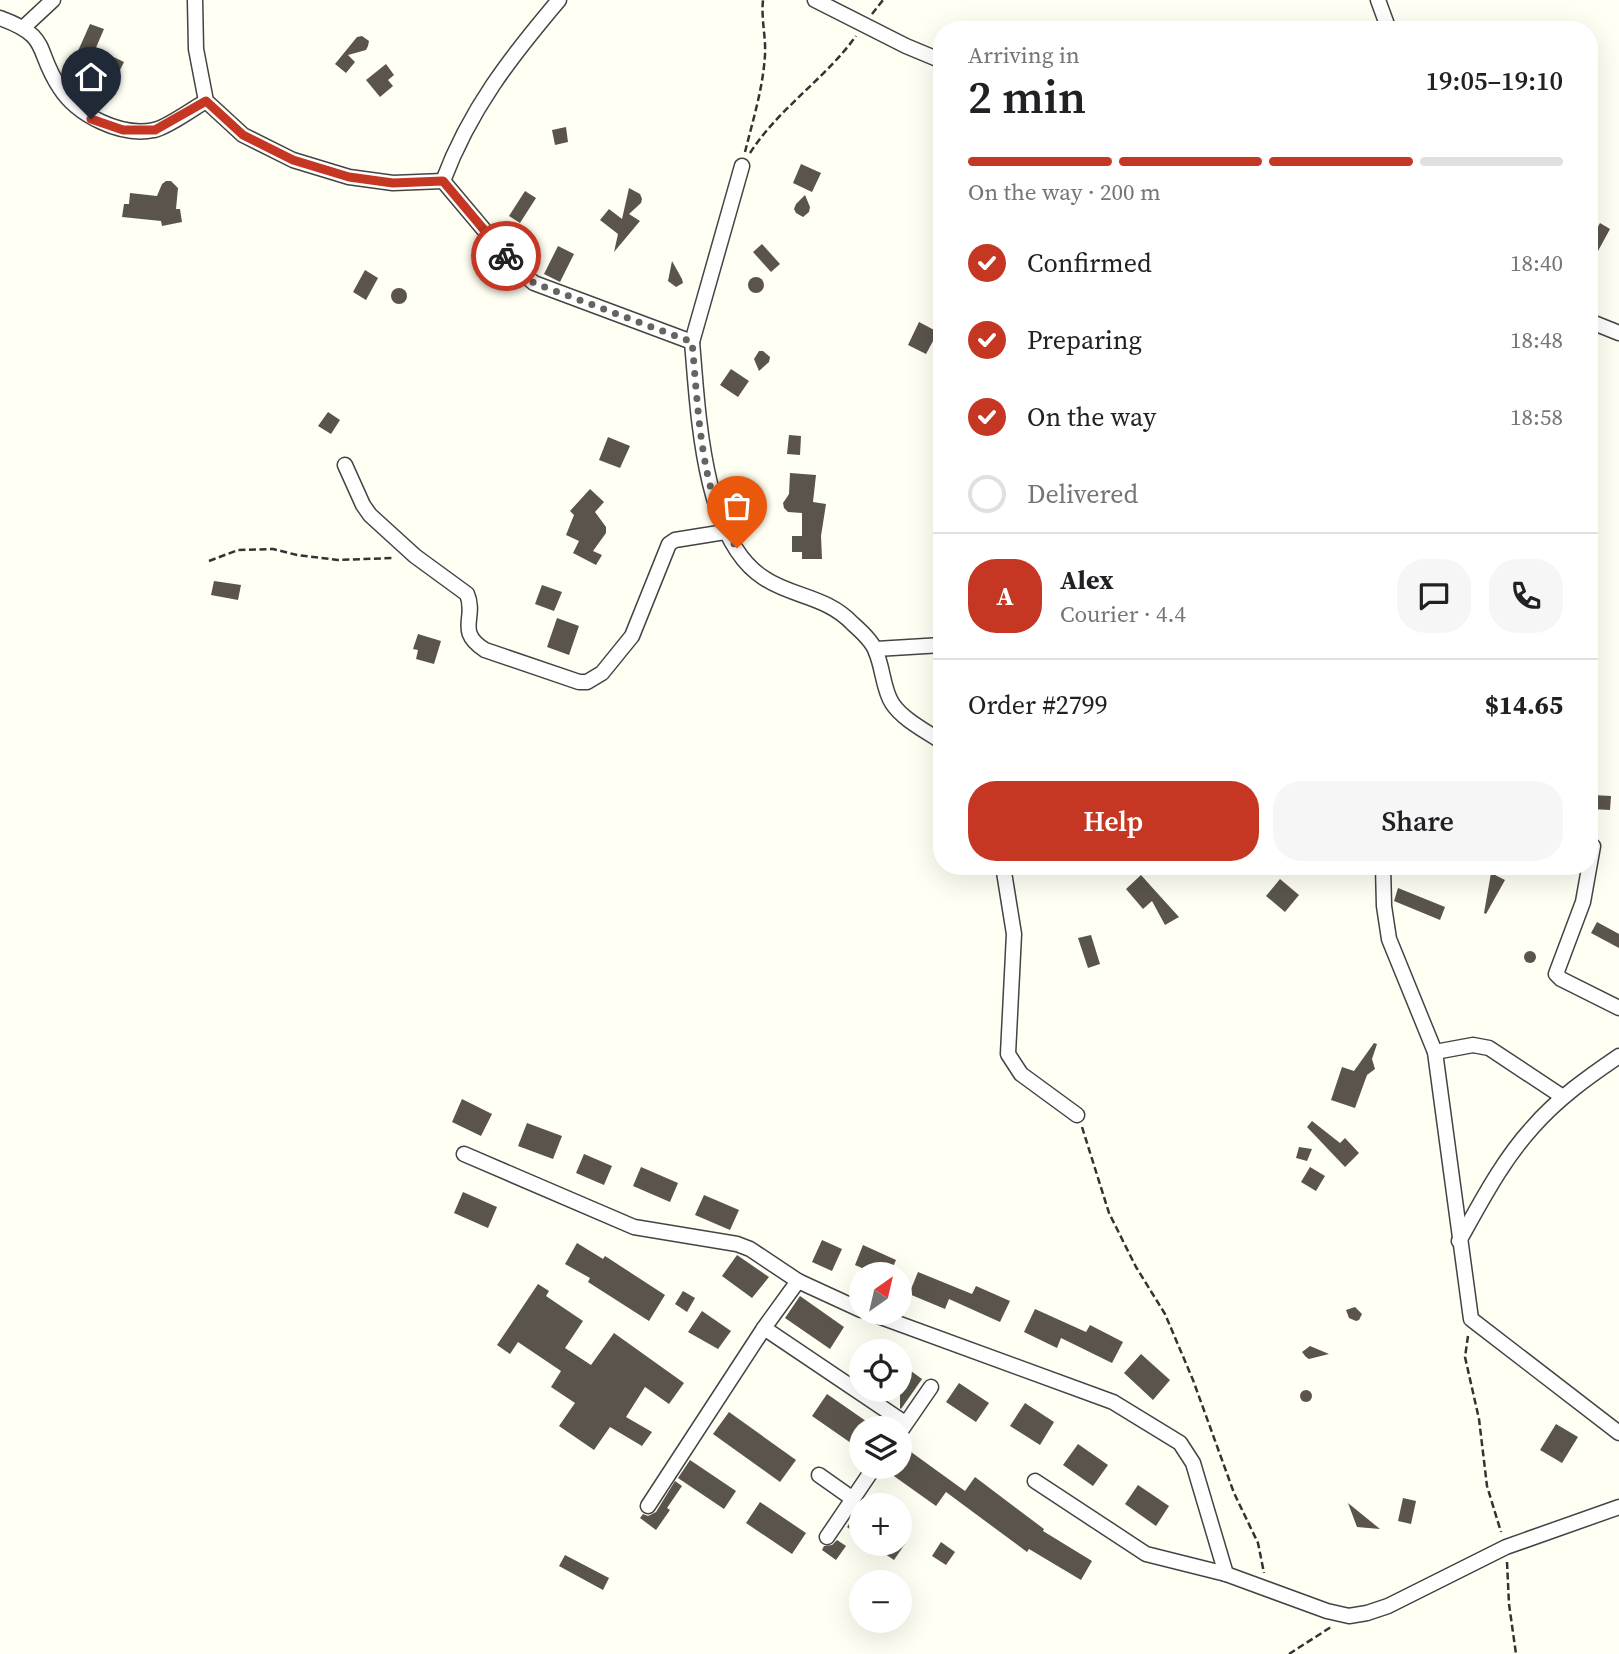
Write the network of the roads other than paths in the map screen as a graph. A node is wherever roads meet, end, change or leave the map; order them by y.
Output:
1 (53, 0) edge
2 (195, 0) edge
3 (559, 0) edge
4 (816, 0) edge
5 (1378, 0) edge
6 (0, 18) edge
7 (1386, 21) edge
8 (24, 27) junction
9 (933, 57) edge
10 (206, 101) junction
11 (742, 166) road end
12 (443, 181) junction
13 (1598, 325) edge
14 (1619, 333) edge
15 (692, 342) junction
16 (345, 465) dead end
17 (725, 532) junction
18 (933, 646) edge
19 (876, 649) junction
20 (933, 735) edge
21 (1004, 875) edge
22 (1383, 875) edge
23 (1588, 875) edge
24 (1619, 1008) edge
25 (1435, 1052) junction
26 (1619, 1056) edge
27 (1563, 1097) junction
28 (1077, 1115) road end
29 (464, 1154) dead end
30 (1459, 1241) junction
31 (798, 1281) junction
32 (849, 1304) edge
33 (902, 1325) edge
34 (764, 1328) junction
35 (931, 1387) dead end
36 (887, 1416) edge
37 (910, 1416) edge
38 (1619, 1433) edge
39 (819, 1475) dead end
40 (1035, 1481) dead end
41 (849, 1496) edge
42 (849, 1505) edge
43 (648, 1506) dead end
44 (1619, 1507) edge
45 (827, 1537) dead end
46 (1226, 1574) junction

1 - 8 street
2 - 10 street
3 - 12 street
4 - 9 street
5 - 7 street
6 - 8 street
8 - 10 street
10 - 12 street
11 - 15 street
12 - 15 street
13 - 14 street
15 - 17 street
16 - 17 street
17 - 19 street
18 - 19 street
19 - 20 street
21 - 28 street
22 - 25 street
23 - 24 street
25 - 27 street
25 - 30 street
26 - 27 street
27 - 30 street
29 - 31 street
30 - 38 street
31 - 32 street
31 - 34 street
33 - 46 street
34 - 36 street
34 - 43 street
35 - 37 street
39 - 41 street
40 - 46 street
42 - 45 street
44 - 46 street

